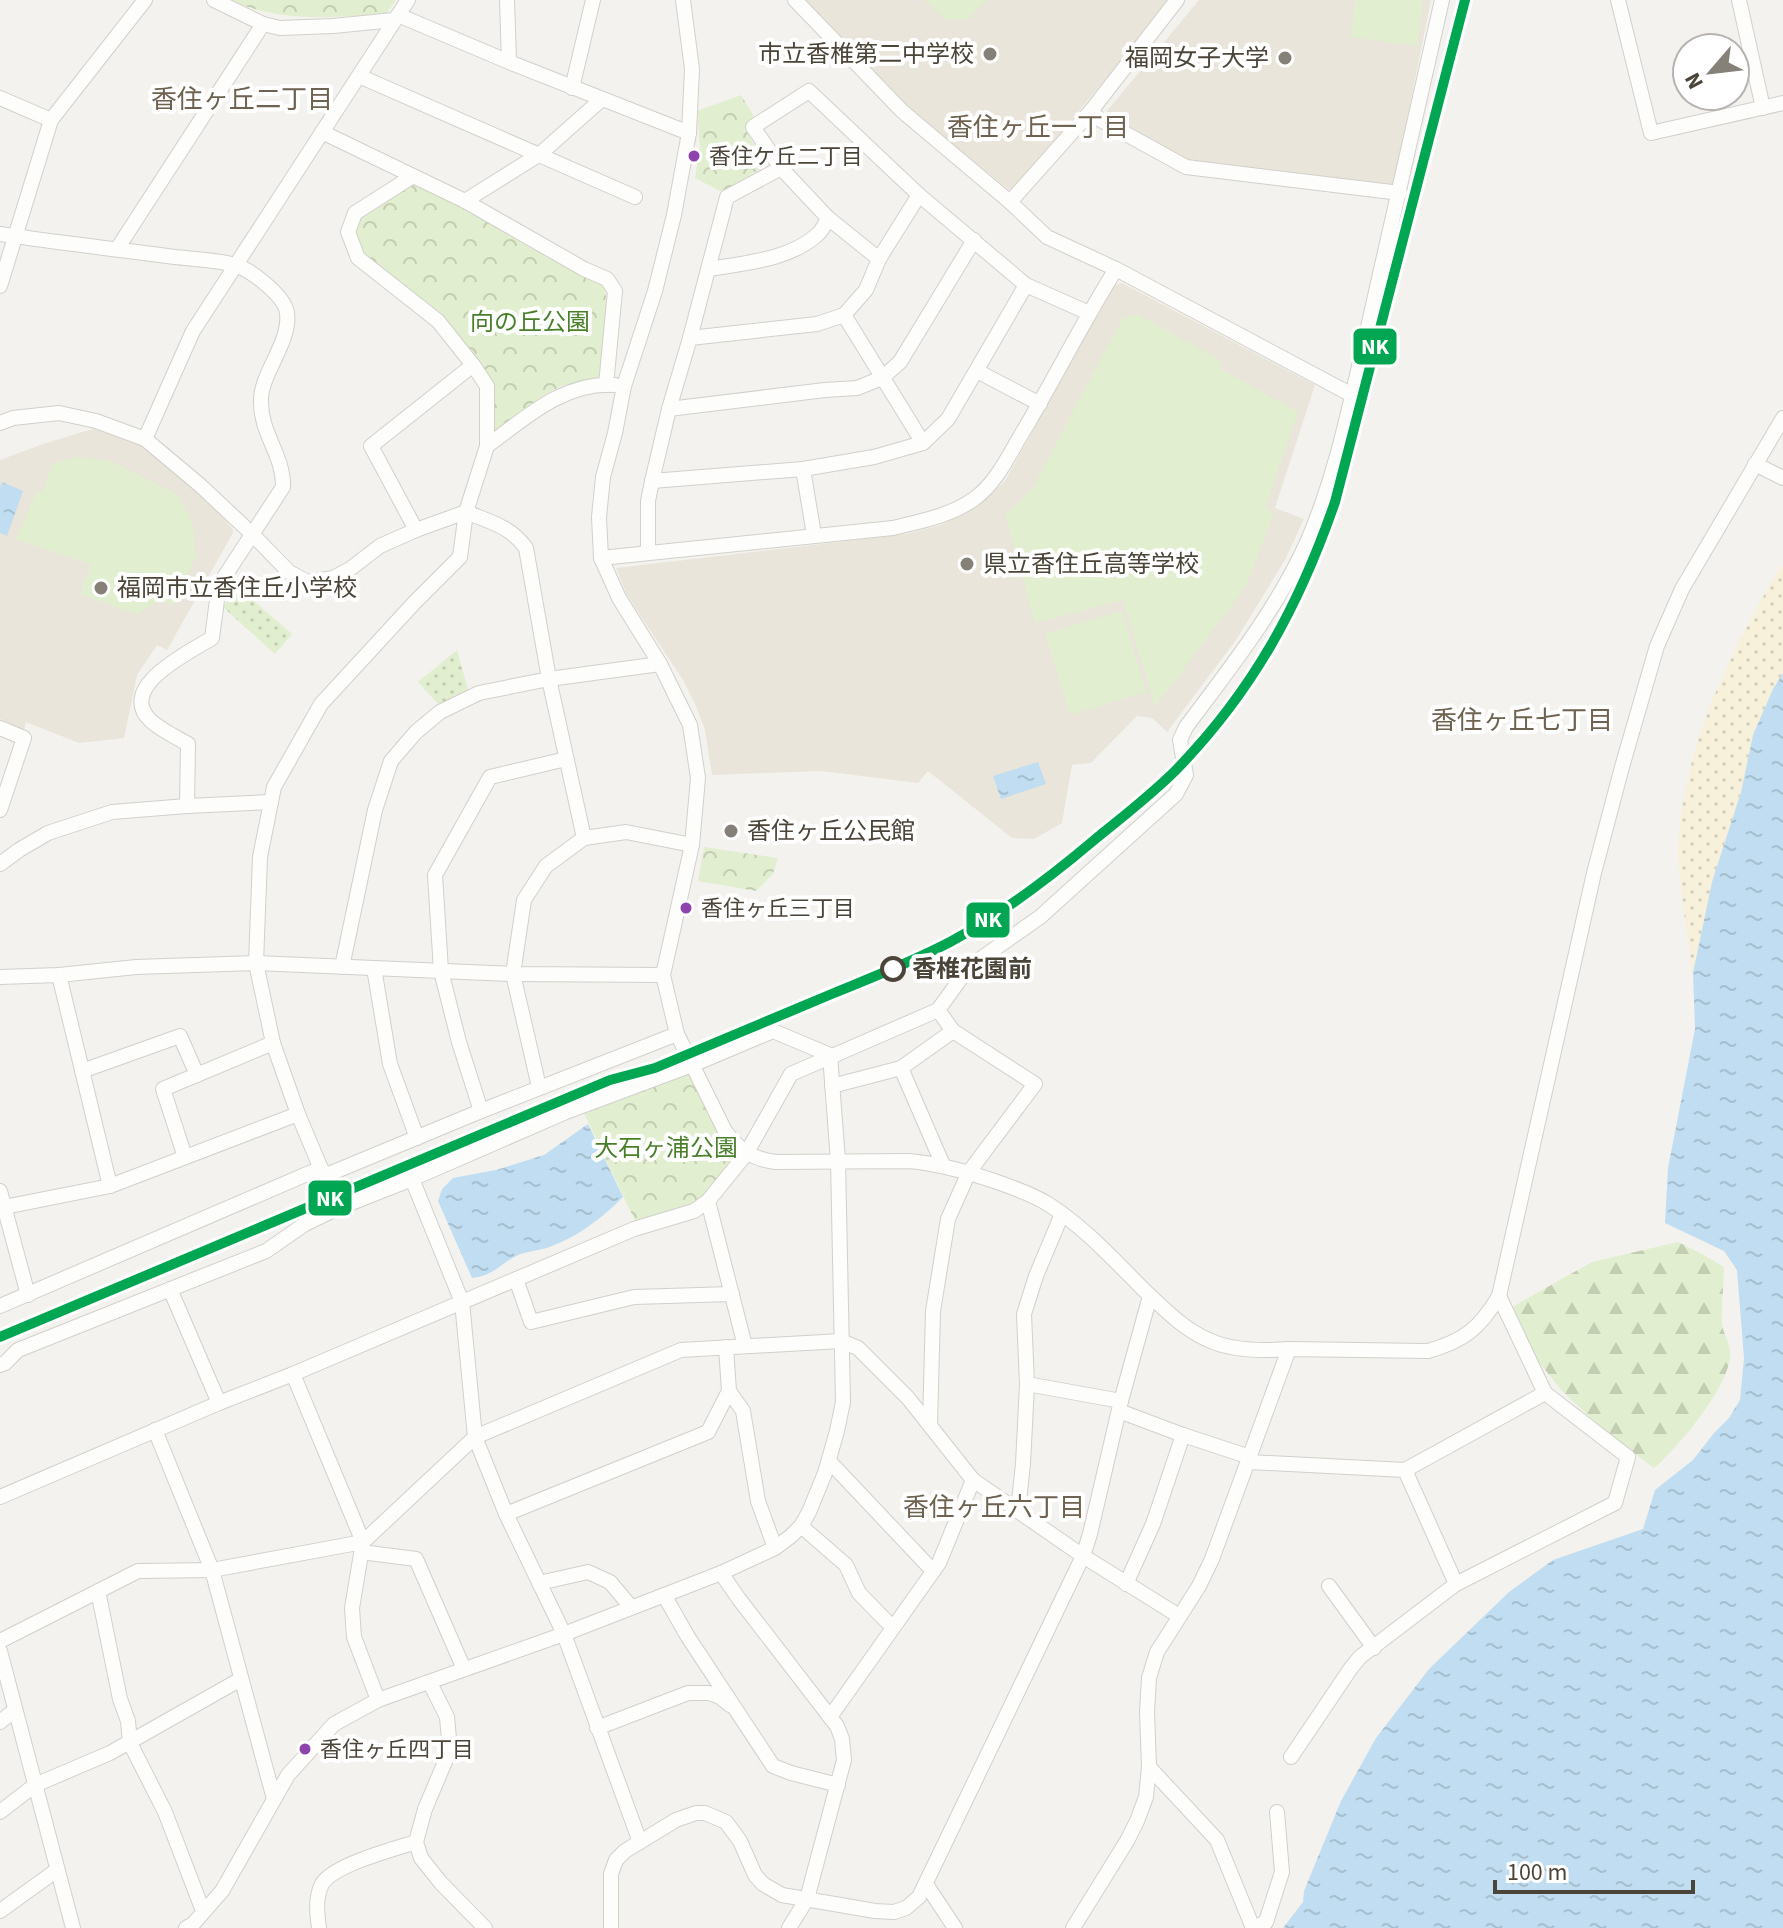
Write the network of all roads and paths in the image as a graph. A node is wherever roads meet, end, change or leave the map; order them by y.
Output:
1 (145, 0) edge
2 (214, 0) edge
3 (408, 0) edge
4 (507, 0) edge
5 (593, 0) edge
6 (683, 0) edge
7 (795, 0) edge
8 (1177, 0) edge
9 (1442, 0) edge
10 (1618, 0) edge
11 (1739, 0) edge
12 (396, 18) junction
13 (263, 24) junction
14 (509, 62) junction
15 (359, 76) junction
16 (572, 88) junction
17 (0, 98) edge
18 (602, 99) junction
19 (1783, 103) edge
20 (1763, 108) junction
21 (1091, 111) junction
22 (51, 120) junction
23 (322, 132) junction
24 (689, 133) junction
25 (540, 154) junction
26 (781, 168) junction
27 (413, 176) junction
28 (1400, 193) junction
29 (919, 195) junction
30 (635, 197) dead end
31 (465, 201) junction
32 (1010, 202) junction
33 (828, 218) junction
34 (7, 235) edge
35 (974, 240) junction
36 (117, 249) junction
37 (879, 259) junction
38 (237, 265) junction
39 (709, 269) junction
40 (1116, 269) junction
41 (1026, 285) junction
42 (0, 286) edge
43 (1089, 313) junction
44 (844, 315) junction
45 (690, 338) junction
46 (473, 365) junction
47 (977, 371) junction
48 (882, 378) junction
49 (606, 385) junction
50 (624, 386) junction
51 (1352, 395) junction
52 (1040, 404) junction
53 (669, 409) junction
54 (1783, 418) edge
55 (0, 423) edge
56 (145, 439) junction
57 (923, 443) junction
58 (487, 446) junction
59 (1755, 464) junction
60 (803, 469) junction
61 (1783, 478) edge
62 (652, 481) junction
63 (466, 512) junction
64 (416, 530) junction
65 (252, 534) junction
66 (814, 535) junction
67 (648, 552) junction
68 (601, 558) junction
69 (660, 664) junction
70 (549, 679) junction
71 (0, 728) edge
72 (566, 759) junction
73 (271, 802) junction
74 (187, 806) junction
75 (0, 810) edge
76 (584, 838) junction
77 (692, 845) junction
78 (0, 864) edge
79 (256, 963) junction
80 (342, 967) junction
81 (374, 968) junction
82 (441, 971) junction
83 (1, 974) edge
84 (513, 974) junction
85 (59, 975) junction
86 (663, 975) junction
87 (938, 1010) junction
88 (953, 1031) junction
89 (677, 1034) junction
90 (273, 1043) junction
91 (830, 1055) junction
92 (692, 1065) junction
93 (901, 1068) junction
94 (82, 1071) junction
95 (197, 1075) junction
96 (832, 1086) junction
97 (539, 1087) junction
98 (481, 1111) junction
99 (298, 1114) junction
100 (417, 1138) junction
101 (746, 1154) junction
102 (185, 1157) junction
103 (838, 1161) junction
104 (943, 1165) junction
105 (323, 1172) junction
106 (969, 1172) junction
107 (412, 1179) junction
108 (110, 1186) junction
109 (0, 1191) edge
110 (708, 1201) junction
111 (2, 1208) edge
112 (336, 1209) junction
113 (1062, 1214) junction
114 (516, 1279) junction
115 (170, 1289) junction
116 (732, 1294) junction
117 (28, 1295) junction
118 (1150, 1296) junction
119 (1499, 1296) junction
120 (462, 1302) junction
121 (0, 1306) edge
122 (841, 1341) junction
123 (745, 1346) junction
124 (726, 1347) junction
125 (1289, 1349) junction
126 (0, 1365) edge
127 (293, 1374) junction
128 (1027, 1384) junction
129 (729, 1391) junction
130 (1545, 1393) junction
131 (219, 1403) junction
132 (1120, 1406) junction
133 (930, 1425) junction
134 (155, 1430) junction
135 (1183, 1435) junction
136 (475, 1437) junction
137 (1250, 1460) junction
138 (829, 1461) junction
139 (1405, 1470) junction
140 (973, 1480) junction
141 (0, 1497) edge
142 (1018, 1510) junction
143 (506, 1514) junction
144 (801, 1526) junction
145 (362, 1547) junction
146 (775, 1548) junction
147 (1083, 1556) junction
148 (212, 1570) junction
149 (933, 1571) junction
150 (721, 1573) junction
151 (539, 1583) junction
152 (1126, 1584) junction
153 (1456, 1584) junction
154 (1329, 1586) dead end
155 (98, 1591) junction
156 (664, 1595) junction
157 (631, 1607) junction
158 (1179, 1616) junction
159 (893, 1628) junction
160 (564, 1634) junction
161 (0, 1641) edge
162 (1374, 1648) junction
163 (0, 1651) edge
164 (464, 1669) junction
165 (241, 1679) junction
166 (430, 1683) junction
167 (378, 1700) junction
168 (733, 1707) junction
169 (15, 1710) junction
170 (830, 1717) junction
171 (0, 1722) edge
172 (597, 1728) junction
173 (130, 1743) junction
174 (1291, 1757) dead end
175 (1149, 1767) junction
176 (35, 1785) junction
177 (838, 1785) junction
178 (274, 1799) junction
179 (0, 1812) edge
180 (1277, 1812) dead end
181 (416, 1842) junction
182 (640, 1842) junction
183 (57, 1870) junction
184 (926, 1884) junction
185 (807, 1899) junction
186 (0, 1911) edge
187 (203, 1911) junction
188 (73, 1928) edge
189 (186, 1928) edge
190 (319, 1928) edge
191 (485, 1928) edge
192 (611, 1928) edge
193 (789, 1928) edge
194 (955, 1928) edge
195 (1073, 1928) edge
196 (1254, 1928) edge

1 - 22 street
2 - 13 street
3 - 12 street
4 - 14 street
5 - 16 street
6 - 24 street
7 - 32 street
8 - 21 street
9 - 28 street
10 - 20 street
11 - 20 street
12 - 13 street
12 - 14 street
12 - 15 street
13 - 36 street
14 - 16 street
15 - 23 street
15 - 25 street
16 - 18 street
17 - 22 street
18 - 24 street
18 - 25 street
19 - 20 street
21 - 28 street
21 - 32 street
22 - 34 street
23 - 27 street
23 - 38 street
24 - 50 street
25 - 30 street
25 - 31 street
26 - 29 street
26 - 33 street
26 - 39 street
27 - 31 street
27 - 46 street
28 - 51 street
29 - 35 street
29 - 37 street
31 - 49 street
32 - 40 street
33 - 37 street
33 - 39 street
34 - 36 street
34 - 42 street
35 - 41 street
35 - 48 street
36 - 38 street
37 - 44 street
38 - 56 street
38 - 65 street
39 - 45 street
40 - 43 street
40 - 51 street
41 - 43 street
41 - 47 street
43 - 52 street
44 - 45 street
44 - 48 street
45 - 53 street
46 - 58 street
46 - 64 street
47 - 52 street
47 - 57 street
48 - 53 street
48 - 57 street
49 - 50 street
49 - 58 street
50 - 68 street
51 - 87 street
52 - 66 street
53 - 62 street
54 - 59 street
55 - 56 street
56 - 65 street
57 - 60 street
58 - 63 street
59 - 61 street
59 - 119 street
60 - 62 street
60 - 66 street
62 - 67 street
63 - 64 street
63 - 70 street
63 - 73 street
64 - 65 street
65 - 74 street
66 - 67 street
67 - 68 street
68 - 69 street
69 - 70 street
69 - 77 street
70 - 72 street
70 - 80 street
71 - 75 street
72 - 76 street
72 - 82 street
73 - 74 street
73 - 79 street
74 - 78 street
76 - 77 street
76 - 84 street
77 - 86 street
79 - 80 street
79 - 85 street
79 - 90 street
80 - 81 street
81 - 82 street
81 - 100 street
82 - 84 street
82 - 98 street
83 - 85 street
84 - 86 street
84 - 97 street
85 - 94 street
86 - 89 street
87 - 88 street
87 - 91 street
88 - 93 street
88 - 106 street
89 - 92 street
89 - 97 street
90 - 95 street
90 - 99 street
91 - 92 street
91 - 96 street
91 - 101 street
92 - 101 street
92 - 107 street
93 - 96 street
93 - 104 street
94 - 95 street
94 - 108 street
95 - 102 street
96 - 103 street
97 - 98 street
98 - 100 street
99 - 102 street
99 - 105 street
100 - 105 street
101 - 103 street
101 - 110 street
102 - 108 street
103 - 104 street
103 - 122 street
104 - 106 street
105 - 112 street
105 - 117 street
106 - 113 street
106 - 133 street
107 - 112 street
107 - 120 street
108 - 111 street
109 - 111 street
110 - 114 street
110 - 116 street
111 - 117 street
112 - 115 street
113 - 118 street
113 - 128 street
114 - 116 street
114 - 120 street
115 - 126 street
115 - 131 street
116 - 123 street
117 - 121 street
118 - 125 street
118 - 132 street
119 - 125 street
119 - 130 street
120 - 127 street
120 - 136 street
122 - 123 street
122 - 133 street
122 - 138 street
123 - 124 street
124 - 129 street
124 - 136 street
125 - 137 street
127 - 131 street
127 - 145 street
128 - 132 street
128 - 142 street
129 - 143 street
129 - 146 street
130 - 139 street
130 - 153 street
131 - 134 street
132 - 135 street
132 - 147 street
133 - 140 street
134 - 141 street
134 - 148 street
135 - 137 street
135 - 152 street
136 - 143 street
136 - 145 street
137 - 139 street
137 - 158 street
138 - 144 street
138 - 149 street
139 - 153 street
140 - 142 street
140 - 149 street
142 - 147 street
143 - 151 street
144 - 146 street
144 - 159 street
145 - 148 street
145 - 164 street
145 - 167 street
146 - 150 street
147 - 152 street
147 - 184 street
148 - 155 street
148 - 165 street
149 - 159 street
150 - 156 street
150 - 170 street
151 - 157 street
151 - 160 street
152 - 158 street
153 - 162 street
154 - 162 street
155 - 161 street
155 - 173 street
156 - 157 street
156 - 168 street
157 - 160 street
158 - 175 street
159 - 170 street
160 - 164 street
160 - 172 street
162 - 174 street
163 - 169 street
164 - 166 street
165 - 173 street
165 - 178 street
166 - 167 street
166 - 181 street
167 - 178 street
168 - 172 street
168 - 177 street
169 - 171 street
169 - 176 street
170 - 177 street
172 - 182 street
173 - 176 street
173 - 187 street
175 - 195 street
175 - 196 street
176 - 179 street
176 - 183 street
177 - 185 street
178 - 187 street
180 - 196 street
181 - 190 street
181 - 191 street
182 - 185 street
182 - 192 street
183 - 186 street
183 - 188 street
184 - 185 street
184 - 194 street
185 - 193 street
187 - 189 street

